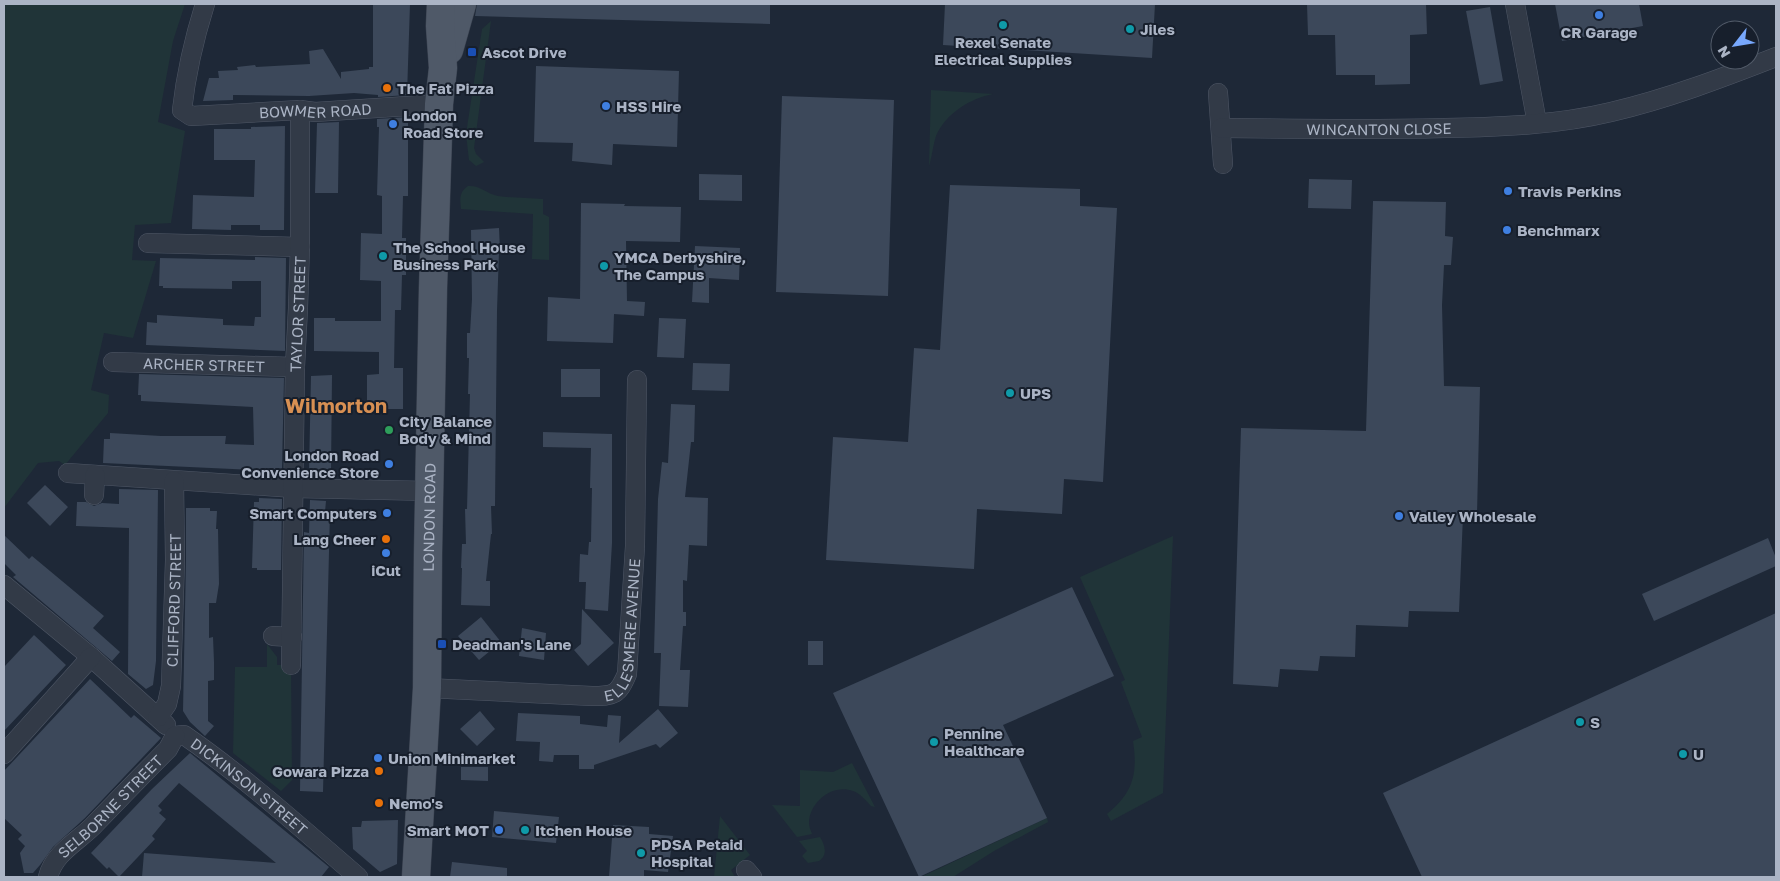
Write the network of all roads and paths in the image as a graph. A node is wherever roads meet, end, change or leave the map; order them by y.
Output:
1 (205, 4) edge
2 (441, 4) edge
3 (462, 4) edge
4 (1515, 4) edge
5 (1776, 57) edge
6 (443, 68) junction
7 (1218, 93) dead end
8 (439, 104) junction
9 (300, 110) junction
10 (1537, 123) junction
11 (1221, 128) junction
12 (1222, 164) dead end
13 (148, 243) dead end
14 (300, 247) junction
15 (113, 362) dead end
16 (294, 367) junction
17 (638, 380) dead end
18 (68, 473) dead end
19 (95, 475) junction
20 (174, 481) junction
21 (294, 488) junction
22 (429, 491) junction
23 (94, 495) dead end
24 (4, 585) edge
25 (273, 636) dead end
26 (292, 637) junction
27 (91, 657) junction
28 (292, 665) dead end
29 (428, 688) junction
30 (158, 717) junction
31 (175, 736) junction
32 (4, 754) edge
33 (48, 877) edge
34 (358, 877) edge
35 (416, 877) edge

1 - 9 street, BOWMER ROAD
2 - 6 main road, LONDON ROAD
3 - 6 main road, LONDON ROAD
4 - 10 street
5 - 10 street, WINCANTON CLOSE
6 - 8 main road, LONDON ROAD
7 - 11 street
8 - 9 street, BOWMER ROAD
8 - 22 main road, LONDON ROAD
9 - 14 street, TAYLOR STREET
10 - 11 street, WINCANTON CLOSE
11 - 12 street
13 - 14 street
14 - 16 street, TAYLOR STREET
15 - 16 street, ARCHER STREET
16 - 21 street, TAYLOR STREET
17 - 29 street, ELLESMERE AVENUE
18 - 19 street
19 - 20 street
19 - 23 street
20 - 21 street
20 - 30 street, CLIFFORD STREET
21 - 22 street
21 - 26 street, TAYLOR STREET
22 - 29 main road, LONDON ROAD
24 - 27 street, DICKINSON STREET
25 - 26 street
26 - 28 street, TAYLOR STREET
27 - 30 street, DICKINSON STREET
27 - 32 street
29 - 35 main road, LONDON ROAD
30 - 31 street, DICKINSON STREET
31 - 33 street, SELBORNE STREET
31 - 34 street, DICKINSON STREET

